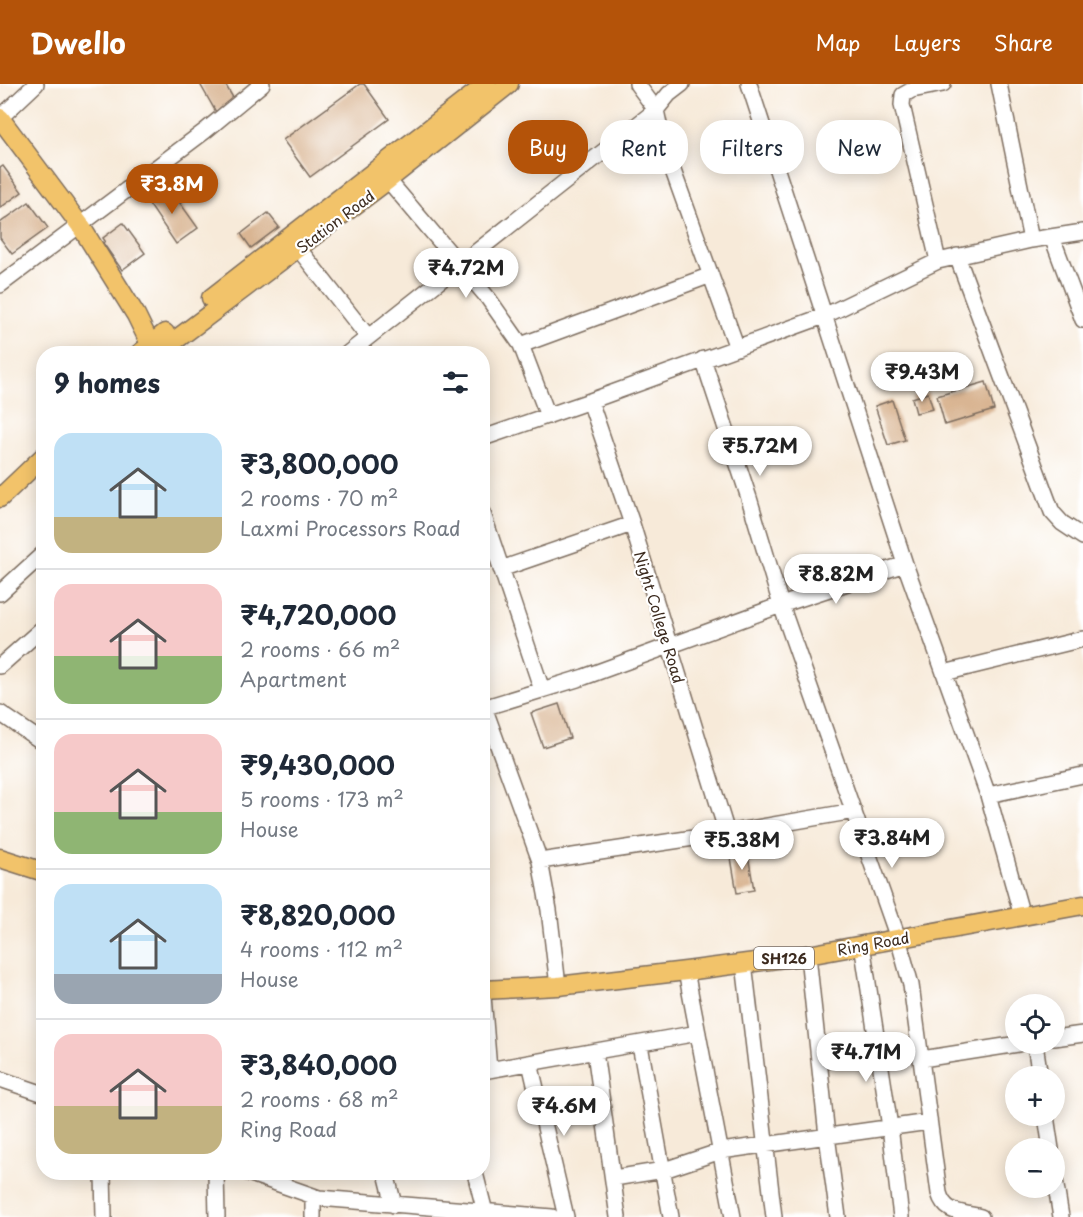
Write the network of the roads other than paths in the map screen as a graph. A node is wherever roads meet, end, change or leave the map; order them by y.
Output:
1 (36, 84) edge
2 (262, 84) edge
3 (487, 84) edge
4 (509, 84) edge
5 (637, 84) edge
6 (682, 84) edge
7 (749, 84) edge
8 (943, 84) edge
9 (999, 84) edge
10 (656, 110) junction
11 (0, 118) edge
12 (388, 180) junction
13 (80, 225) junction
14 (1083, 232) edge
15 (1052, 237) junction
16 (1031, 240) junction
17 (298, 248) junction
18 (957, 256) junction
19 (938, 261) junction
20 (459, 264) junction
21 (711, 275) junction
22 (0, 285) edge
23 (824, 316) junction
24 (1083, 320) edge
25 (368, 337) junction
26 (521, 345) junction
27 (148, 346) edge
28 (156, 346) edge
29 (157, 346) edge
30 (356, 346) edge
31 (737, 348) junction
32 (703, 359) junction
33 (590, 401) junction
34 (548, 416) junction
35 (490, 436) edge
36 (36, 449) edge
37 (36, 464) edge
38 (0, 483) edge
39 (0, 498) edge
40 (632, 524) junction
41 (490, 535) edge
42 (1083, 537) edge
43 (36, 560) edge
44 (905, 564) junction
45 (501, 568) junction
46 (0, 593) edge
47 (781, 605) junction
48 (36, 634) edge
49 (1083, 639) edge
50 (669, 646) junction
51 (0, 666) edge
52 (944, 673) junction
53 (542, 690) junction
54 (490, 705) edge
55 (0, 713) edge
56 (490, 724) edge
57 (36, 738) edge
58 (1083, 775) edge
59 (988, 795) junction
60 (854, 811) junction
61 (727, 833) junction
62 (0, 858) edge
63 (540, 861) junction
64 (36, 869) edge
65 (1083, 906) edge
66 (1022, 916) junction
67 (898, 938) junction
68 (862, 944) junction
69 (808, 954) junction
70 (744, 963) junction
71 (686, 972) junction
72 (558, 986) junction
73 (490, 990) edge
74 (698, 1033) junction
75 (1083, 1034) edge
76 (1065, 1036) edge
77 (640, 1044) junction
78 (1005, 1046) edge
79 (595, 1052) junction
80 (922, 1059) junction
81 (531, 1064) junction
82 (490, 1070) edge
83 (0, 1079) edge
84 (36, 1091) edge
85 (929, 1122) junction
86 (890, 1127) junction
87 (827, 1136) junction
88 (766, 1145) junction
89 (721, 1151) junction
90 (664, 1170) junction
91 (614, 1178) junction
92 (103, 1180) edge
93 (216, 1180) edge
94 (267, 1180) edge
95 (293, 1180) edge
96 (389, 1180) edge
97 (477, 1180) edge
98 (295, 1190) junction
99 (313, 1196) junction
100 (1058, 1198) edge
101 (401, 1209) edge
102 (485, 1212) junction
103 (521, 1216) edge
104 (104, 1217) edge
105 (218, 1217) edge
106 (314, 1217) edge
107 (552, 1217) edge
108 (566, 1217) edge
109 (618, 1217) edge
110 (671, 1217) edge
111 (733, 1217) edge
112 (774, 1217) edge
113 (838, 1217) edge
114 (901, 1217) edge
115 (981, 1217) edge
116 (1061, 1217) edge

1 - 11 street
2 - 13 street
3 - 28 main road, Station Road
4 - 12 main road, Station Road
5 - 10 street
6 - 10 street
7 - 23 street
8 - 19 street
9 - 16 street
10 - 20 street
10 - 21 street
11 - 13 main road
12 - 17 main road, Station Road
12 - 20 street
13 - 22 street
13 - 27 main road
14 - 15 street
15 - 16 street
15 - 24 street
16 - 18 street
17 - 25 street
17 - 29 main road, Station Road
18 - 19 street
18 - 42 street
19 - 23 street
20 - 25 street
20 - 26 street
21 - 26 street
21 - 31 street
23 - 31 street
23 - 44 street
25 - 30 street
26 - 34 street
31 - 32 street
32 - 33 street
32 - 47 street
33 - 34 street
33 - 40 street, Night College Road
34 - 35 street
36 - 38 main road
37 - 39 main road
40 - 45 street
40 - 50 street, Night College Road
41 - 45 street
43 - 46 street
44 - 47 street
44 - 52 street
45 - 53 street
47 - 50 street
47 - 60 street
48 - 51 street
49 - 52 street
50 - 53 street
50 - 61 street, Night College Road
52 - 59 street
53 - 54 street
55 - 57 street
56 - 63 street
58 - 59 street
59 - 66 street
60 - 61 street
60 - 67 street
61 - 63 street
62 - 64 main road
63 - 72 street
65 - 66 main road, Ring Road / SH126
66 - 67 main road, Ring Road / SH126
67 - 68 main road, Ring Road / SH126
67 - 80 street
68 - 69 main road, Ring Road / SH126
68 - 86 street
69 - 70 main road, Ring Road / SH126
69 - 87 street
70 - 71 main road, Ring Road / SH126
70 - 88 street
71 - 72 main road, Ring Road / SH126
71 - 74 street
72 - 73 main road, Ring Road / SH126
74 - 77 street
74 - 89 street
75 - 76 street
77 - 79 street
77 - 90 street
78 - 80 street
79 - 81 street
79 - 91 street
80 - 85 street
81 - 82 street
81 - 108 street
83 - 84 street
85 - 86 street
85 - 115 street
86 - 87 street
86 - 114 street
87 - 88 street
87 - 113 street
88 - 89 street
88 - 112 street
89 - 90 street
89 - 111 street
90 - 91 street
90 - 110 street
91 - 109 street
92 - 104 street
93 - 105 street
94 - 98 street
95 - 98 street
96 - 101 street
97 - 102 street
98 - 99 street
99 - 101 street
99 - 106 street
100 - 116 street
101 - 102 street
102 - 103 street
103 - 107 street

